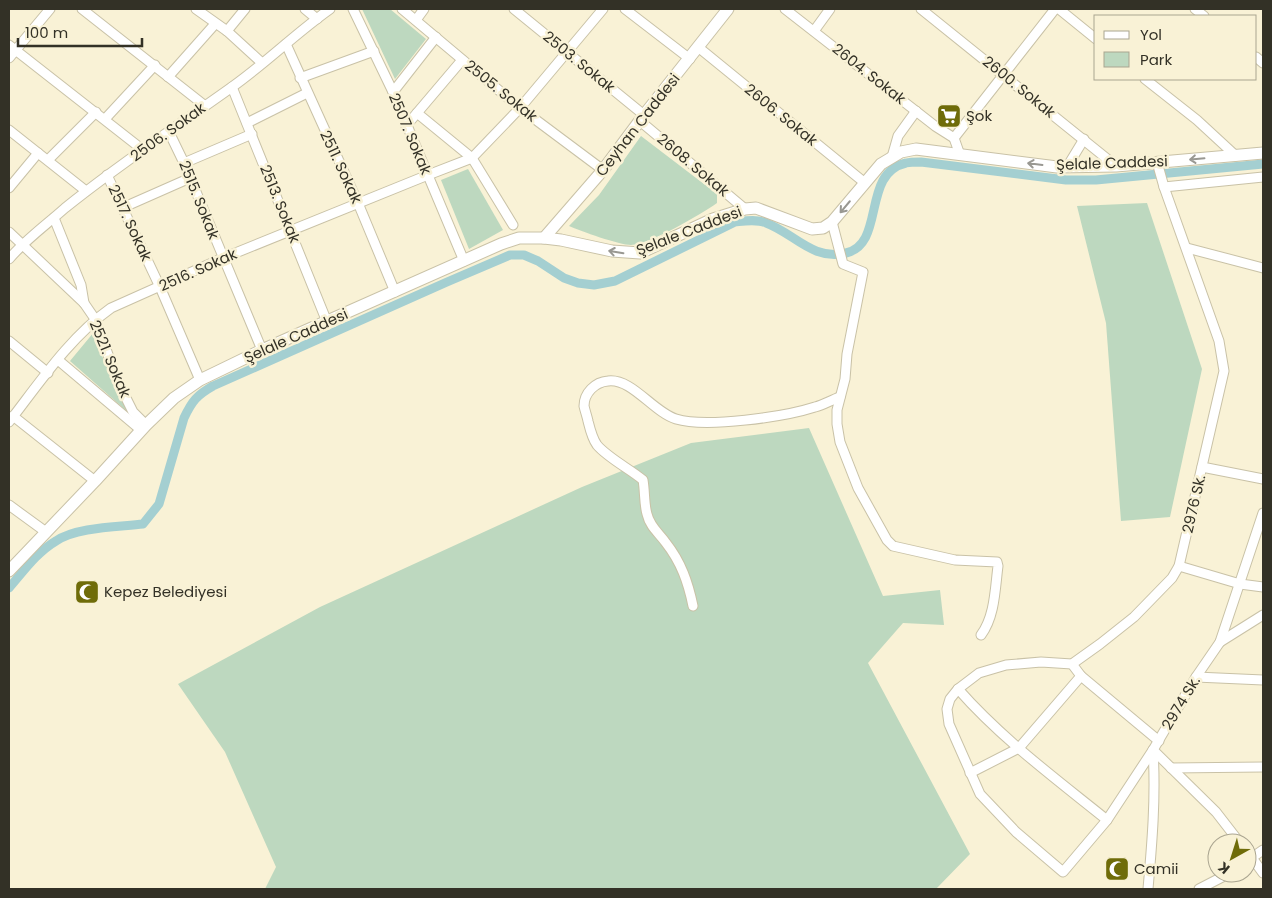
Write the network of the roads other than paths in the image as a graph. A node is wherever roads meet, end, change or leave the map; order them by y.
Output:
1 (50, 9) edge
2 (82, 9) edge
3 (196, 9) edge
4 (244, 9) edge
5 (306, 9) edge
6 (330, 9) edge
7 (354, 9) edge
8 (402, 9) edge
9 (424, 9) edge
10 (514, 9) edge
11 (602, 9) edge
12 (626, 9) edge
13 (728, 9) edge
14 (785, 9) edge
15 (830, 9) edge
16 (921, 9) edge
17 (1055, 9) edge
18 (1059, 9) edge
19 (317, 19) junction
20 (416, 20) junction
21 (215, 24) junction
22 (227, 31) junction
23 (814, 31) junction
24 (436, 37) junction
25 (1094, 37) edge
26 (286, 44) junction
27 (698, 47) junction
28 (12, 48) edge
29 (374, 51) junction
30 (568, 52) junction
31 (9, 58) edge
32 (690, 58) junction
33 (462, 60) junction
34 (262, 63) junction
35 (155, 65) junction
36 (1004, 75) junction
37 (168, 77) junction
38 (300, 78) junction
39 (1146, 80) edge
40 (232, 87) junction
41 (393, 92) junction
42 (307, 93) junction
43 (204, 105) junction
44 (520, 108) junction
45 (916, 111) junction
46 (96, 112) junction
47 (416, 113) junction
48 (642, 118) junction
49 (106, 119) junction
50 (247, 123) junction
51 (406, 126) junction
52 (9, 130) edge
53 (169, 132) junction
54 (252, 134) junction
55 (954, 138) junction
56 (1084, 139) junction
57 (143, 150) junction
58 (1262, 151) edge
59 (38, 152) junction
60 (960, 155) junction
61 (892, 156) junction
62 (1236, 156) junction
63 (472, 158) junction
64 (48, 160) junction
65 (1157, 162) junction
66 (184, 163) junction
67 (1116, 166) junction
68 (1067, 167) junction
69 (603, 170) junction
70 (107, 175) junction
71 (428, 175) junction
72 (1263, 177) edge
73 (190, 178) junction
74 (865, 183) junction
75 (1164, 187) junction
76 (9, 188) edge
77 (86, 191) junction
78 (358, 203) junction
79 (122, 208) junction
80 (745, 209) junction
81 (54, 218) junction
82 (832, 222) junction
83 (513, 225) dead end
84 (291, 230) junction
85 (9, 232) edge
86 (544, 238) junction
87 (21, 244) junction
88 (1187, 248) junction
89 (223, 258) junction
90 (9, 259) edge
91 (464, 261) junction
92 (1263, 268) edge
93 (160, 287) junction
94 (395, 292) junction
95 (84, 303) junction
96 (95, 319) junction
97 (327, 322) junction
98 (9, 341) edge
99 (262, 350) junction
100 (58, 360) junction
101 (48, 373) junction
102 (200, 380) junction
103 (840, 397) junction
104 (11, 419) edge
105 (143, 428) junction
106 (1202, 467) junction
107 (1263, 479) edge
108 (95, 482) junction
109 (9, 505) edge
110 (1263, 513) edge
111 (46, 532) junction
112 (1179, 566) junction
113 (9, 571) edge
114 (1240, 584) junction
115 (1263, 587) edge
116 (693, 606) dead end
117 (1263, 615) edge
118 (981, 635) dead end
119 (1220, 642) junction
120 (1072, 664) junction
121 (1081, 676) junction
122 (1196, 677) junction
123 (1263, 680) edge
124 (958, 689) junction
125 (1158, 741) junction
126 (1018, 748) junction
127 (1153, 750) junction
128 (1263, 767) edge
129 (1171, 768) junction
130 (970, 773) junction
131 (1106, 820) junction
132 (1232, 833) edge
133 (1211, 883) edge
134 (1148, 889) edge
135 (1199, 889) edge

1 - 28 street
2 - 35 street
3 - 21 street
4 - 22 street
5 - 19 street
6 - 19 street, 2506. Sokak
7 - 29 street, 2507. Sokak
8 - 20 street, 2505. Sokak
9 - 20 street
10 - 30 street, 2503. Sokak
11 - 30 street
12 - 32 street
13 - 27 street, Ceyhan Caddesi
14 - 23 street, 2604. Sokak
15 - 23 street
16 - 36 street, 2600. Sokak
17 - 36 street
18 - 25 street
19 - 26 street, 2506. Sokak
20 - 24 street, 2505. Sokak
21 - 22 street
21 - 37 street
22 - 34 street
23 - 45 street, 2604. Sokak
24 - 33 street, 2505. Sokak
24 - 41 street
26 - 34 street, 2506. Sokak
26 - 38 street, 2511. Sokak
27 - 32 street, Ceyhan Caddesi
27 - 74 street, 2606. Sokak
28 - 31 street
28 - 46 street
29 - 38 street
29 - 41 street, 2507. Sokak
30 - 44 street
30 - 48 street, 2503. Sokak
32 - 48 street, Ceyhan Caddesi
33 - 44 street, 2505. Sokak
33 - 47 street
34 - 40 street, 2506. Sokak
35 - 37 street
35 - 49 street
36 - 55 street
36 - 56 street, 2600. Sokak
37 - 43 street
38 - 42 street, 2511. Sokak
39 - 62 street
40 - 43 street, 2506. Sokak
40 - 50 street, 2513. Sokak
41 - 51 street, 2507. Sokak
42 - 50 street
42 - 78 street, 2511. Sokak
43 - 53 street, 2506. Sokak
44 - 63 street
44 - 69 street, 2505. Sokak
45 - 55 street, 2604. Sokak
45 - 61 street
46 - 49 street
46 - 64 street
47 - 51 street
47 - 63 street
48 - 69 street, Ceyhan Caddesi
48 - 80 street, 2608. Sokak
49 - 57 street
50 - 54 street, 2513. Sokak
51 - 71 street, 2507. Sokak
52 - 59 street
53 - 57 street, 2506. Sokak
53 - 66 street, 2515. Sokak
54 - 66 street
54 - 84 street, 2513. Sokak
55 - 60 street
56 - 67 street, 2600. Sokak
56 - 68 street
57 - 70 street, 2506. Sokak
58 - 62 street, Şelale Caddesi
59 - 64 street
59 - 76 street
60 - 61 street, Şelale Caddesi
68 -> 60 street, Şelale Caddesi
61 - 74 street, Şelale Caddesi
62 -> 65 street, Şelale Caddesi
63 - 71 street, 2516. Sokak
63 - 83 street
64 - 77 street
65 - 67 street, Şelale Caddesi
65 - 75 street, 2976 Sk.
66 - 73 street, 2515. Sokak
67 - 68 street, Şelale Caddesi
69 - 86 street, Ceyhan Caddesi
70 - 77 street, 2506. Sokak
70 - 79 street, 2517. Sokak
71 - 78 street, 2516. Sokak
71 - 91 street, 2507. Sokak
72 - 75 street
73 - 79 street
73 - 89 street, 2515. Sokak
74 -> 82 street, Şelale Caddesi
75 - 88 street, 2976 Sk.
77 - 81 street, 2506. Sokak
78 - 84 street, 2516. Sokak
78 - 94 street, 2511. Sokak
79 - 93 street, 2517. Sokak
80 - 82 street, Şelale Caddesi
80 -> 86 street, Şelale Caddesi
81 - 87 street, 2506. Sokak
81 - 95 street
82 - 103 street
84 - 89 street, 2516. Sokak
84 - 97 street, 2513. Sokak
85 - 87 street, 2521. Sokak
86 - 91 street, Şelale Caddesi
87 - 90 street, 2506. Sokak
87 - 95 street, 2521. Sokak
88 - 92 street
88 - 106 street, 2976 Sk.
89 - 93 street, 2516. Sokak
89 - 99 street, 2515. Sokak
91 - 94 street, Şelale Caddesi
93 - 96 street, 2516. Sokak
93 - 102 street, 2517. Sokak
94 - 97 street, Şelale Caddesi
95 - 96 street, 2521. Sokak
96 - 100 street, 2516. Sokak
96 - 105 street, 2521. Sokak
97 - 99 street, Şelale Caddesi
98 - 101 street
99 - 102 street, Şelale Caddesi
100 - 101 street, 2516. Sokak
100 - 105 street, 2521. Sokak
101 - 104 street, 2516. Sokak
102 - 105 street, Şelale Caddesi
103 - 116 street
103 - 118 street
104 - 108 street
105 - 108 street, Şelale Caddesi
106 - 107 street
106 - 112 street, 2976 Sk.
108 - 111 street, Şelale Caddesi
109 - 111 street
110 - 114 street, 2974 Sk.
111 - 113 street, Şelale Caddesi
112 - 114 street
112 - 120 street, 2976 Sk.
114 - 115 street
114 - 119 street, 2974 Sk.
117 - 119 street
119 - 122 street, 2974 Sk.
120 - 121 street
120 - 124 street
121 - 125 street
121 - 126 street
122 - 123 street
122 - 125 street, 2974 Sk.
124 - 126 street
124 - 130 street
125 - 127 street, 2974 Sk.
126 - 130 street
126 - 131 street
127 - 129 street
127 - 131 street, 2974 Sk.
127 - 134 street
128 - 129 street
129 - 132 street
130 - 131 street, 2974 Sk.
133 - 135 street

